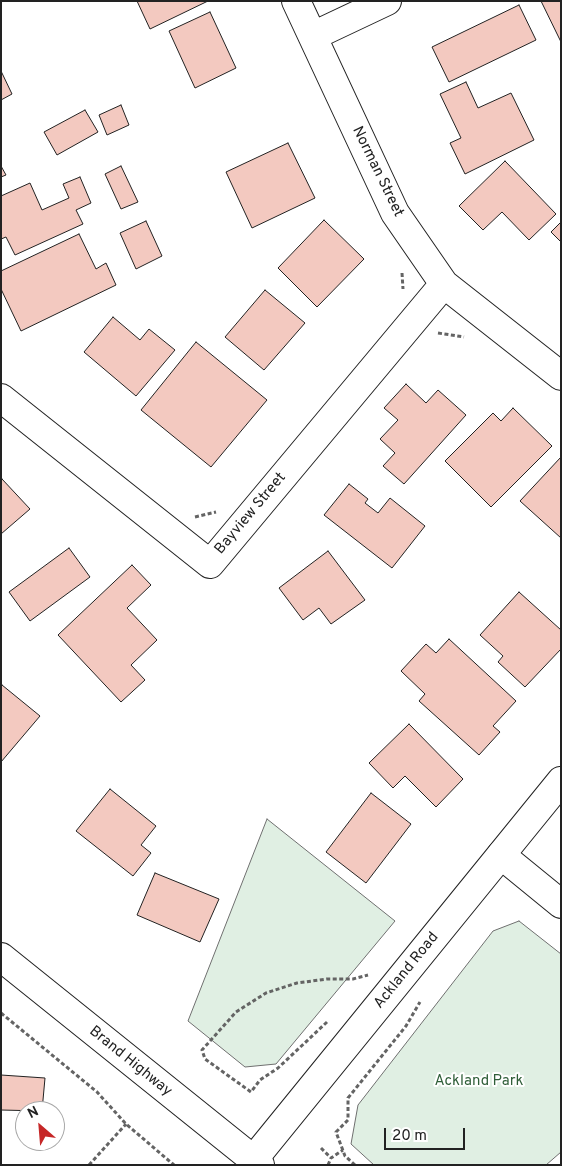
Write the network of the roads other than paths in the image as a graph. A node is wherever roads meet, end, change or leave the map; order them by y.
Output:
1 (296, 1) edge
2 (386, 1) edge
3 (313, 36) junction
4 (444, 284) junction
5 (561, 376) edge
6 (1, 398) edge
7 (561, 781) edge
8 (501, 855) junction
9 (561, 904) edge
10 (1, 958) edge
11 (256, 1162) edge

1 - 3 main road, Norman Street
2 - 3 main road
3 - 4 main road, Norman Street
4 - 5 main road, Norman Street
4 - 6 main road, Bayview Street
7 - 8 main road, Ackland Road
8 - 9 main road
8 - 11 main road, Ackland Road
10 - 11 main road, Brand Highway

